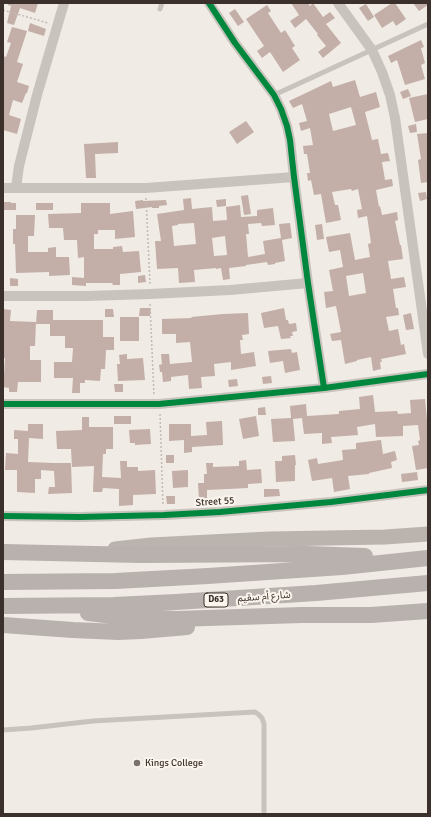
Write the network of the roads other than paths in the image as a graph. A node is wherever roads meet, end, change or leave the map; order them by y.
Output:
1 (64, 3) edge
2 (162, 3) edge
3 (209, 3) edge
4 (338, 3) edge
5 (160, 9) dead end
6 (428, 24) edge
7 (372, 50) junction
8 (274, 95) junction
9 (294, 177) junction
10 (3, 188) edge
11 (16, 188) junction
12 (308, 283) junction
13 (3, 296) edge
14 (428, 354) edge
15 (428, 374) edge
16 (324, 388) junction
17 (3, 404) edge
18 (428, 490) edge
19 (3, 516) edge
20 (428, 534) edge
21 (3, 552) edge
22 (71, 554) junction
23 (428, 558) edge
24 (409, 560) junction
25 (3, 582) edge
26 (428, 583) edge
27 (3, 606) edge
28 (52, 606) junction
29 (428, 611) edge
30 (371, 615) junction
31 (3, 625) edge
32 (3, 730) edge
33 (264, 814) edge

1 - 11 street
2 - 5 lane
3 - 8 street
4 - 7 street
6 - 7 lane
7 - 8 lane
7 - 14 street
8 - 9 street
9 - 11 street
9 - 12 street
10 - 11 street
12 - 13 street
12 - 16 street
15 - 16 street
16 - 17 street
18 - 19 street, Street 55
20 - 22 main road
21 - 22 main road
22 - 24 main road
23 - 24 main road
24 - 25 main road
26 - 28 main road, شارع أم سقيم / D63
27 - 28 main road, شارع أم سقيم / D63
28 - 30 main road
29 - 30 main road
30 - 31 main road
32 - 33 lane

